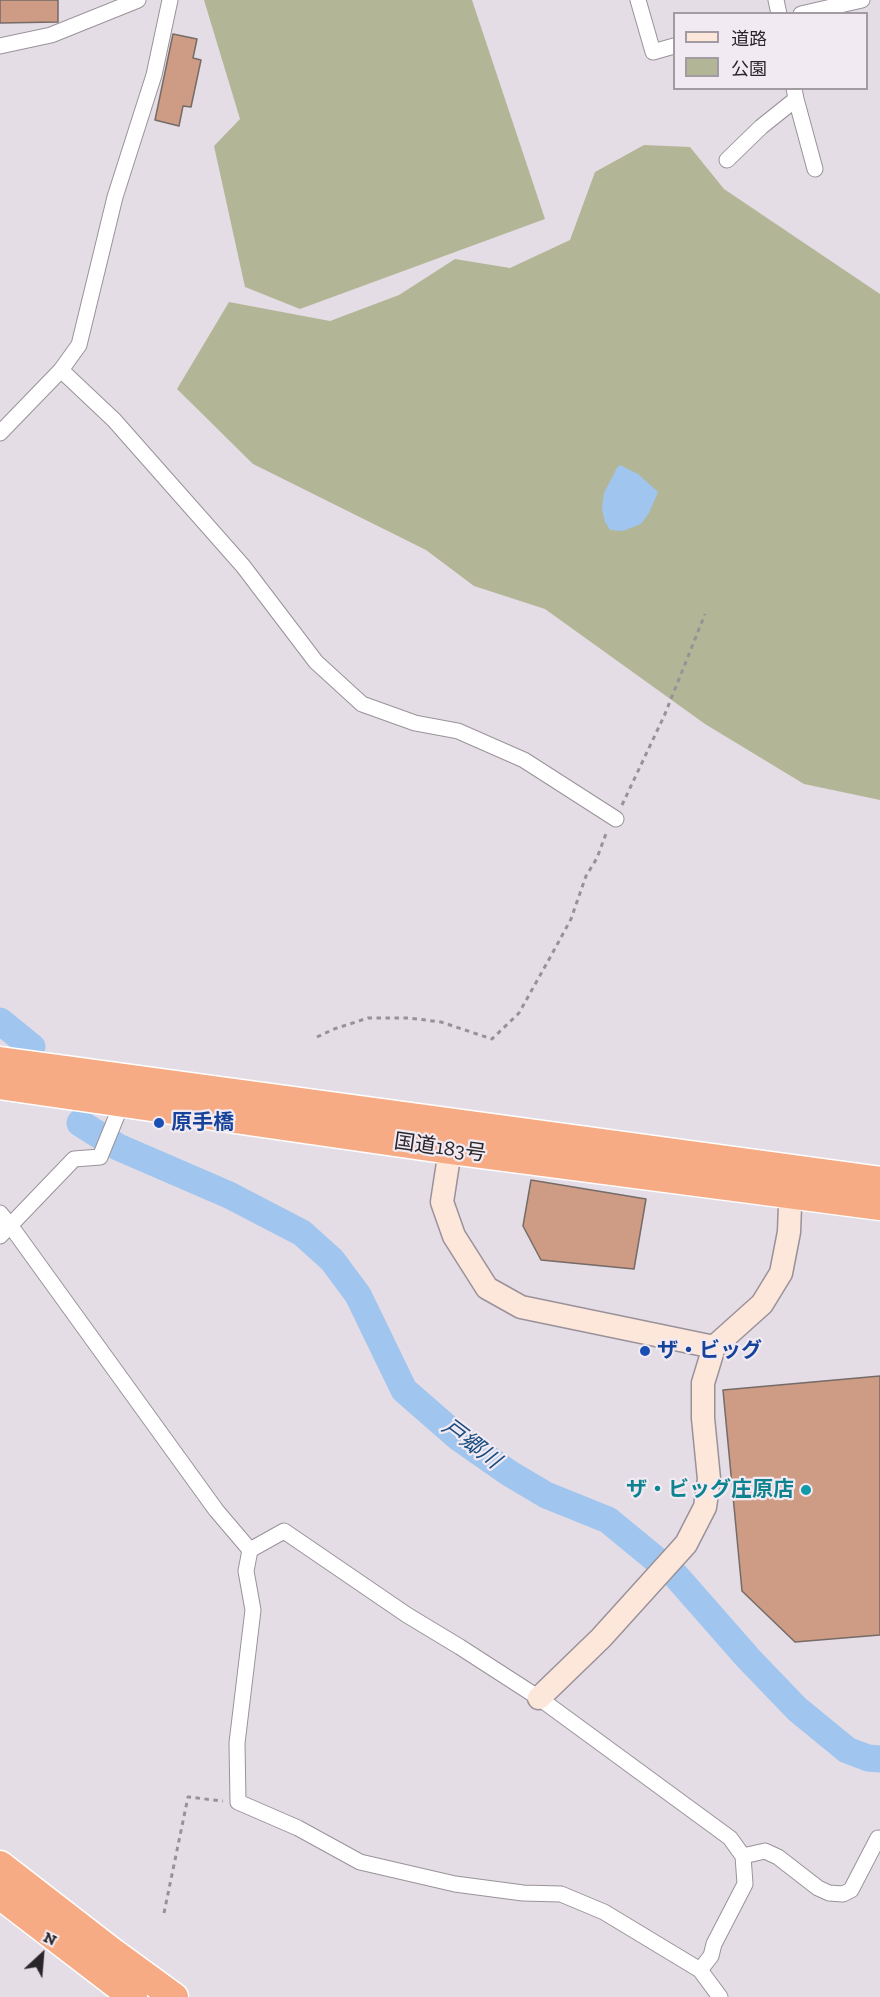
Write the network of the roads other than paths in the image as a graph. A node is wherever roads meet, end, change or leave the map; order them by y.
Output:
1 (138, 0) edge
2 (171, 0) edge
3 (638, 0) edge
4 (862, 0) edge
5 (810, 12) edge
6 (0, 46) edge
7 (673, 47) edge
8 (795, 94) edge
9 (727, 160) dead end
10 (815, 169) dead end
11 (61, 370) junction
12 (0, 433) edge
13 (616, 819) road end
14 (0, 1061) edge
15 (0, 1085) edge
16 (122, 1103) junction
17 (450, 1150) junction
18 (880, 1181) edge
19 (791, 1182) junction
20 (880, 1206) edge
21 (3, 1224) edge
22 (714, 1347) junction
23 (250, 1550) junction
24 (539, 1698) junction
25 (879, 1837) edge
26 (743, 1856) junction
27 (0, 1864) edge
28 (0, 1895) edge
29 (700, 1970) junction
30 (133, 1997) edge
31 (174, 1997) edge
32 (720, 1997) edge

1 - 6 street
2 - 11 street
3 - 7 street
4 - 5 street
8 - 9 street
8 - 10 street
11 - 12 street
11 - 13 street
14 - 19 highway, 国道183号
15 - 16 highway, 国道183号
16 - 17 highway, 国道183号
16 - 21 street
17 - 19 highway, 国道183号
17 - 22 street
18 - 19 highway, 国道183号
19 - 20 highway, 国道183号
19 - 22 street
21 - 23 street
22 - 24 street
23 - 24 street
23 - 29 street
24 - 26 street
25 - 26 street
26 - 29 street
27 - 31 highway
28 - 30 highway
29 - 32 street

